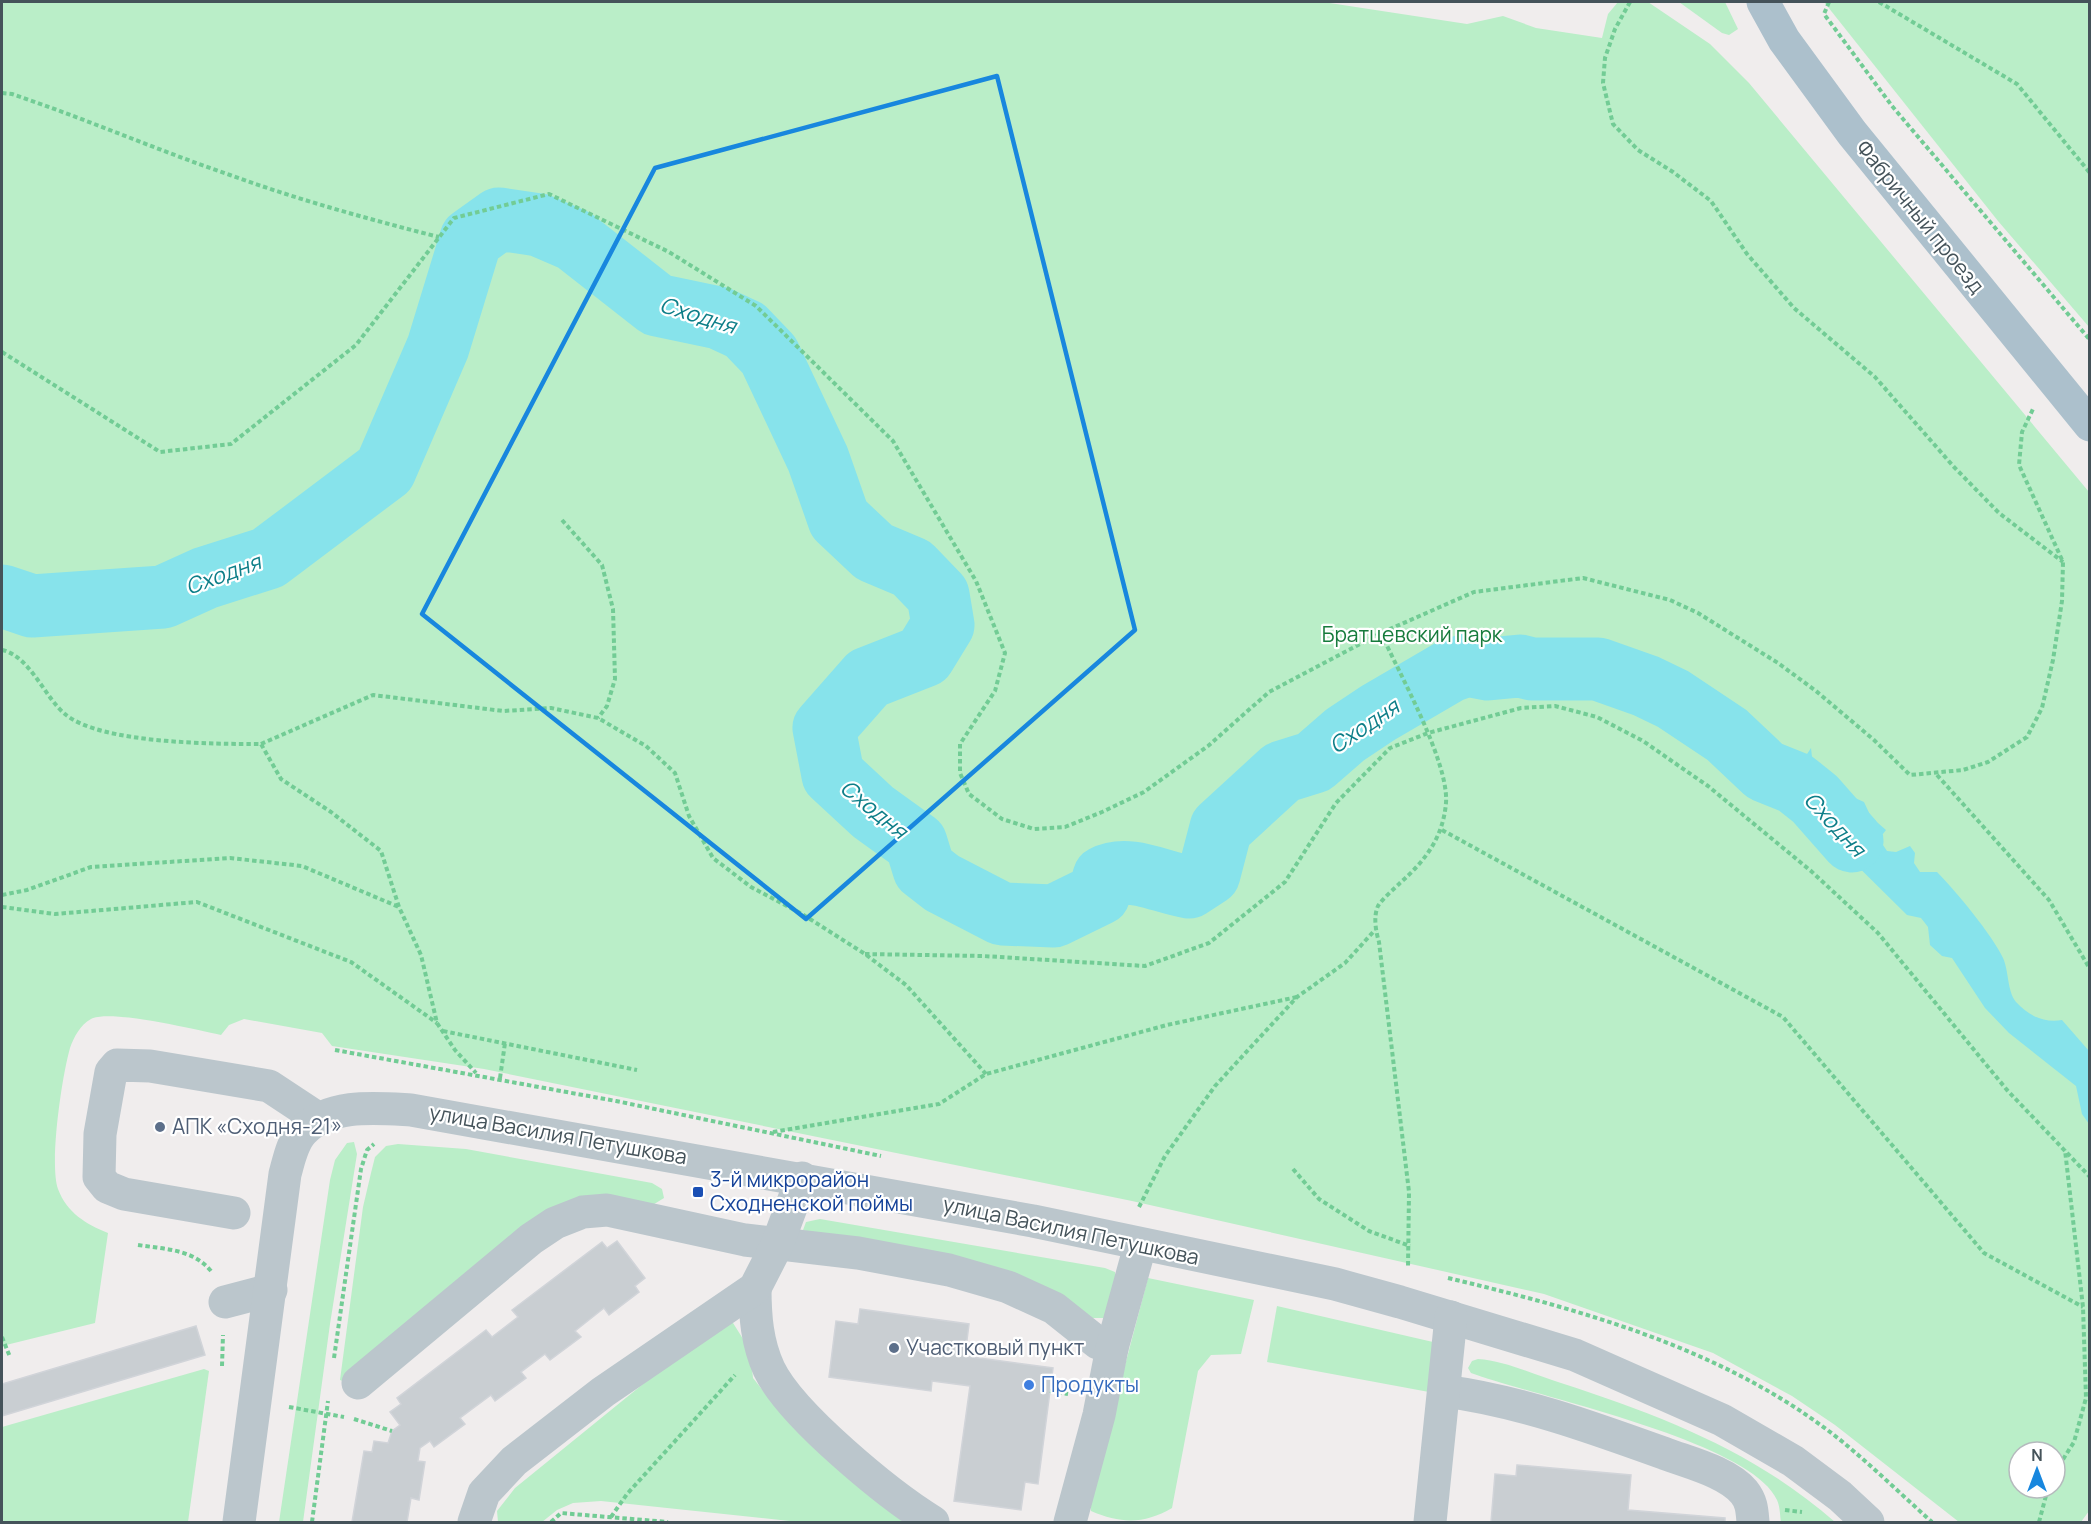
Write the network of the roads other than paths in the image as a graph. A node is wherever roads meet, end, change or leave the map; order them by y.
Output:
1 (1763, 2) edge
2 (2090, 425) edge
3 (319, 1119) junction
4 (802, 1179) junction
5 (234, 1213) dead end
6 (777, 1245) junction
7 (1140, 1245) junction
8 (755, 1288) junction
9 (271, 1290) junction
10 (225, 1302) road end
11 (1451, 1317) junction
12 (1112, 1348) junction
13 (358, 1383) dead end
14 (1444, 1391) junction
15 (1752, 1514) edge
16 (239, 1522) edge
17 (474, 1522) edge
18 (933, 1522) edge
19 (1070, 1522) edge
20 (1430, 1522) edge
21 (1868, 1522) edge

1 - 2 main road, Фабричный проезд
3 - 4 street, улица Василия Петушкова
3 - 5 street
3 - 9 street, улица Василия Петушкова
4 - 6 street
4 - 7 street, улица Василия Петушкова
6 - 8 street
6 - 12 street
6 - 13 street
7 - 11 street, улица Василия Петушкова
7 - 12 street
8 - 17 street
8 - 18 street
9 - 10 street
9 - 16 street, улица Василия Петушкова
11 - 14 street
11 - 21 street, улица Василия Петушкова
12 - 19 street
14 - 15 street
14 - 20 street

